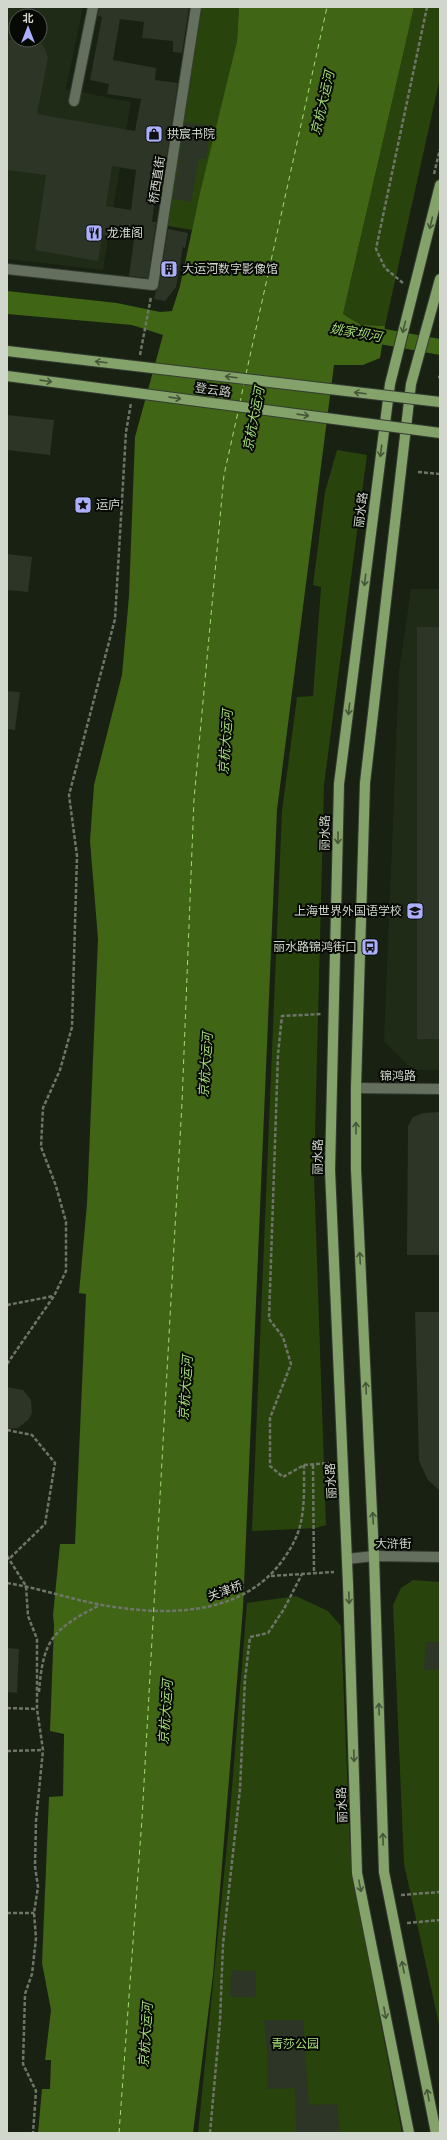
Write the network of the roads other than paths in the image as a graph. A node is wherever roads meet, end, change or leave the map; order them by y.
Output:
1 (93, 7) edge
2 (196, 7) edge
3 (74, 101) dead end
4 (440, 185) edge
5 (7, 269) edge
6 (440, 279) edge
7 (7, 350) edge
8 (7, 376) edge
9 (440, 402) edge
10 (440, 434) edge
11 (356, 1088) junction
12 (440, 1089) edge
13 (374, 1556) junction
14 (440, 1557) edge
15 (347, 1559) junction
16 (409, 2133) edge
17 (436, 2133) edge

1 - 3 street
2 - 5 street, 桥西直街
4 -> 15 main road, 丽水路
6 - 11 main road
9 -> 7 main road, 登云路, bridge
8 -> 10 main road, 登云路, bridge
11 - 12 street, 锦鸿路
13 -> 11 main road
13 - 14 street, 大浒街
13 - 15 street, 大浒街
17 -> 13 main road
15 -> 16 main road, 丽水路

